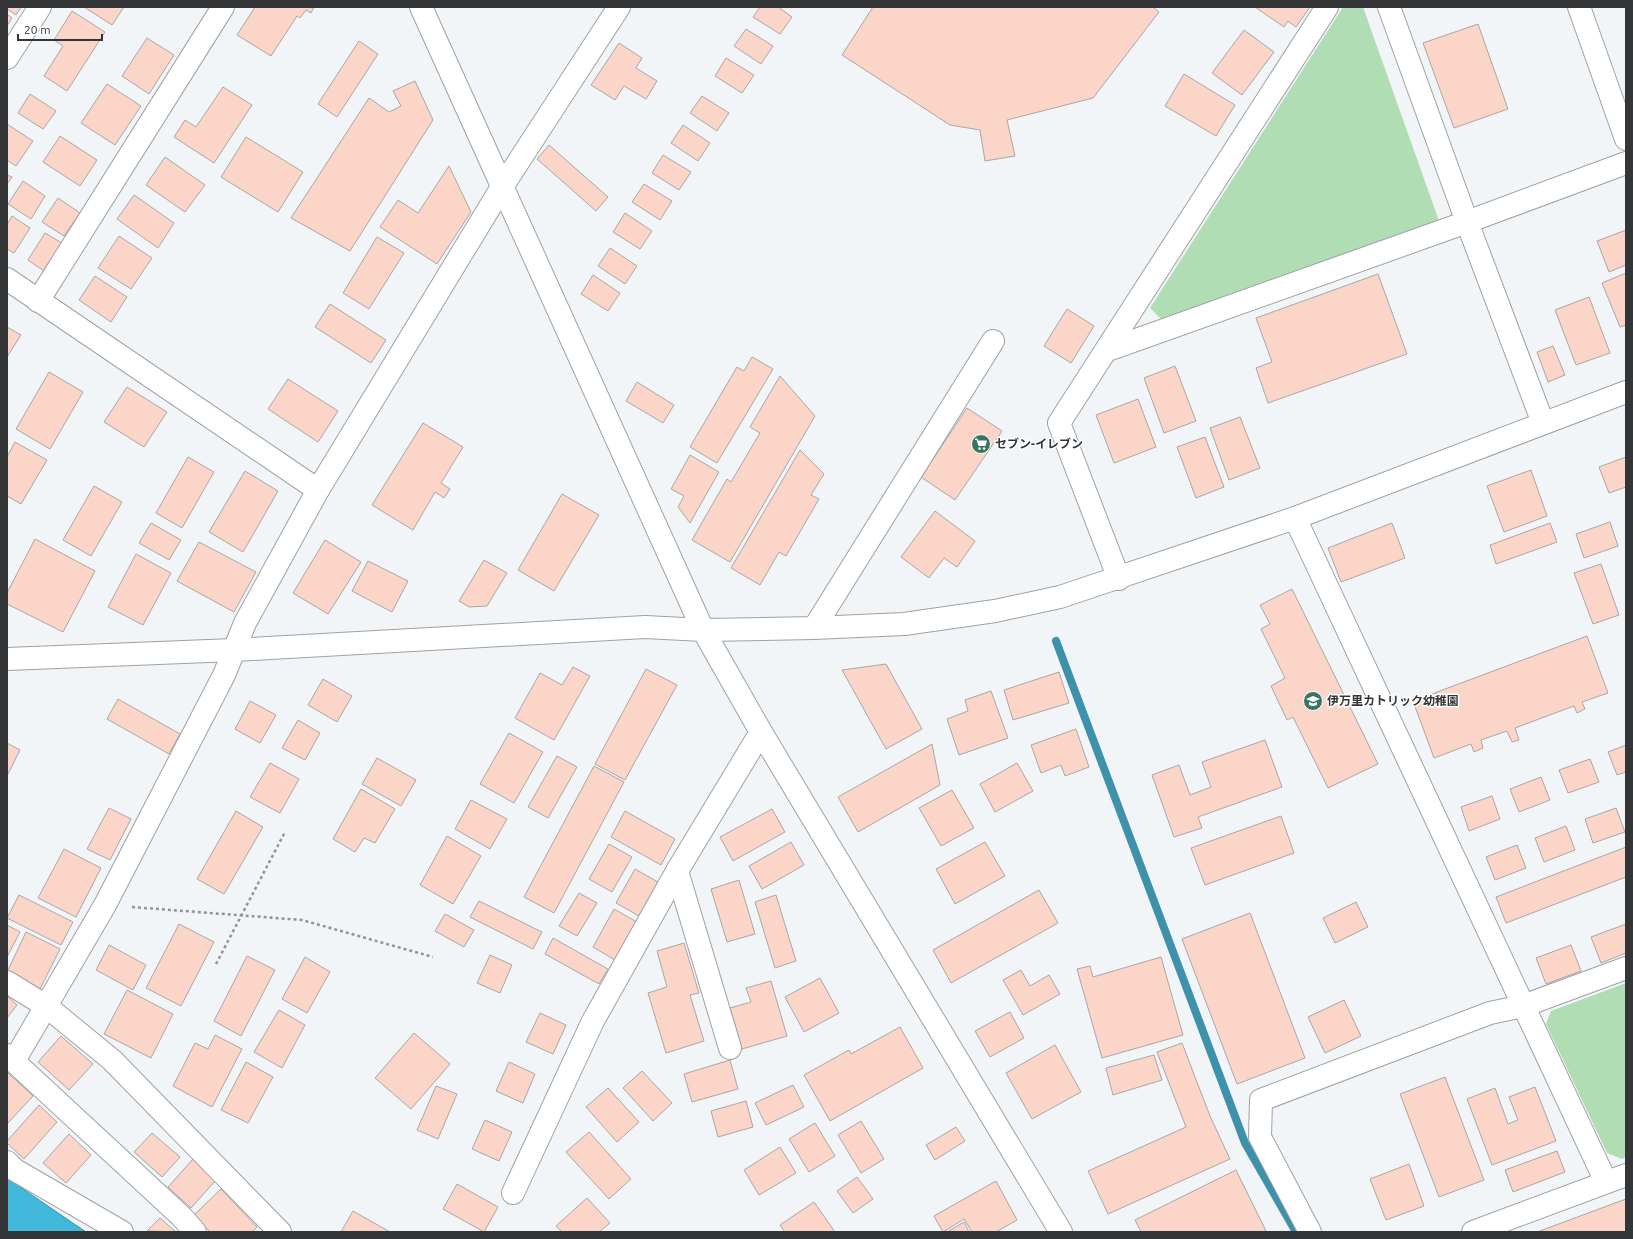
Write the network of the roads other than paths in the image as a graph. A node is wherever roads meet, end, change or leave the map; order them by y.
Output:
1 (40, 7) edge
2 (223, 7) edge
3 (421, 7) edge
4 (619, 7) edge
5 (1327, 7) edge
6 (1389, 7) edge
7 (1579, 7) edge
8 (7, 58) edge
9 (1626, 139) edge
10 (1626, 163) edge
11 (502, 187) junction
12 (1467, 222) junction
13 (7, 279) edge
14 (38, 301) junction
15 (993, 341) dead end
16 (1108, 350) junction
17 (1626, 392) edge
18 (1543, 423) junction
19 (318, 490) junction
20 (1295, 518) junction
21 (1119, 578) junction
22 (814, 628) junction
23 (704, 630) junction
24 (234, 650) junction
25 (7, 659) edge
26 (761, 732) junction
27 (677, 871) junction
28 (1626, 968) edge
29 (7, 982) edge
30 (46, 1006) junction
31 (1524, 1006) junction
32 (730, 1048) dead end
33 (10, 1058) edge
34 (7, 1162) edge
35 (1616, 1178) edge
36 (513, 1193) dead end
37 (122, 1232) edge
38 (195, 1232) edge
39 (280, 1232) edge
40 (1061, 1232) edge
41 (1310, 1232) edge
42 (1473, 1232) edge

1 - 8 street
2 - 14 street
3 - 11 street
4 - 11 street
5 - 16 street
6 - 12 street
7 - 9 street
10 - 12 street
11 - 19 street
11 - 23 street
12 - 16 street
12 - 18 street
13 - 14 street
14 - 19 street
15 - 22 street
16 - 21 street
17 - 18 street
18 - 20 street
19 - 24 street
20 - 21 street
20 - 31 street
21 - 22 street
22 - 23 street
23 - 24 street
23 - 26 street
24 - 25 street
24 - 30 street
26 - 27 street
26 - 40 street
27 - 32 street
27 - 36 street
28 - 31 street
29 - 30 street
30 - 33 street
30 - 39 street
31 - 35 street
31 - 41 street
33 - 38 street
34 - 37 street
35 - 42 street

